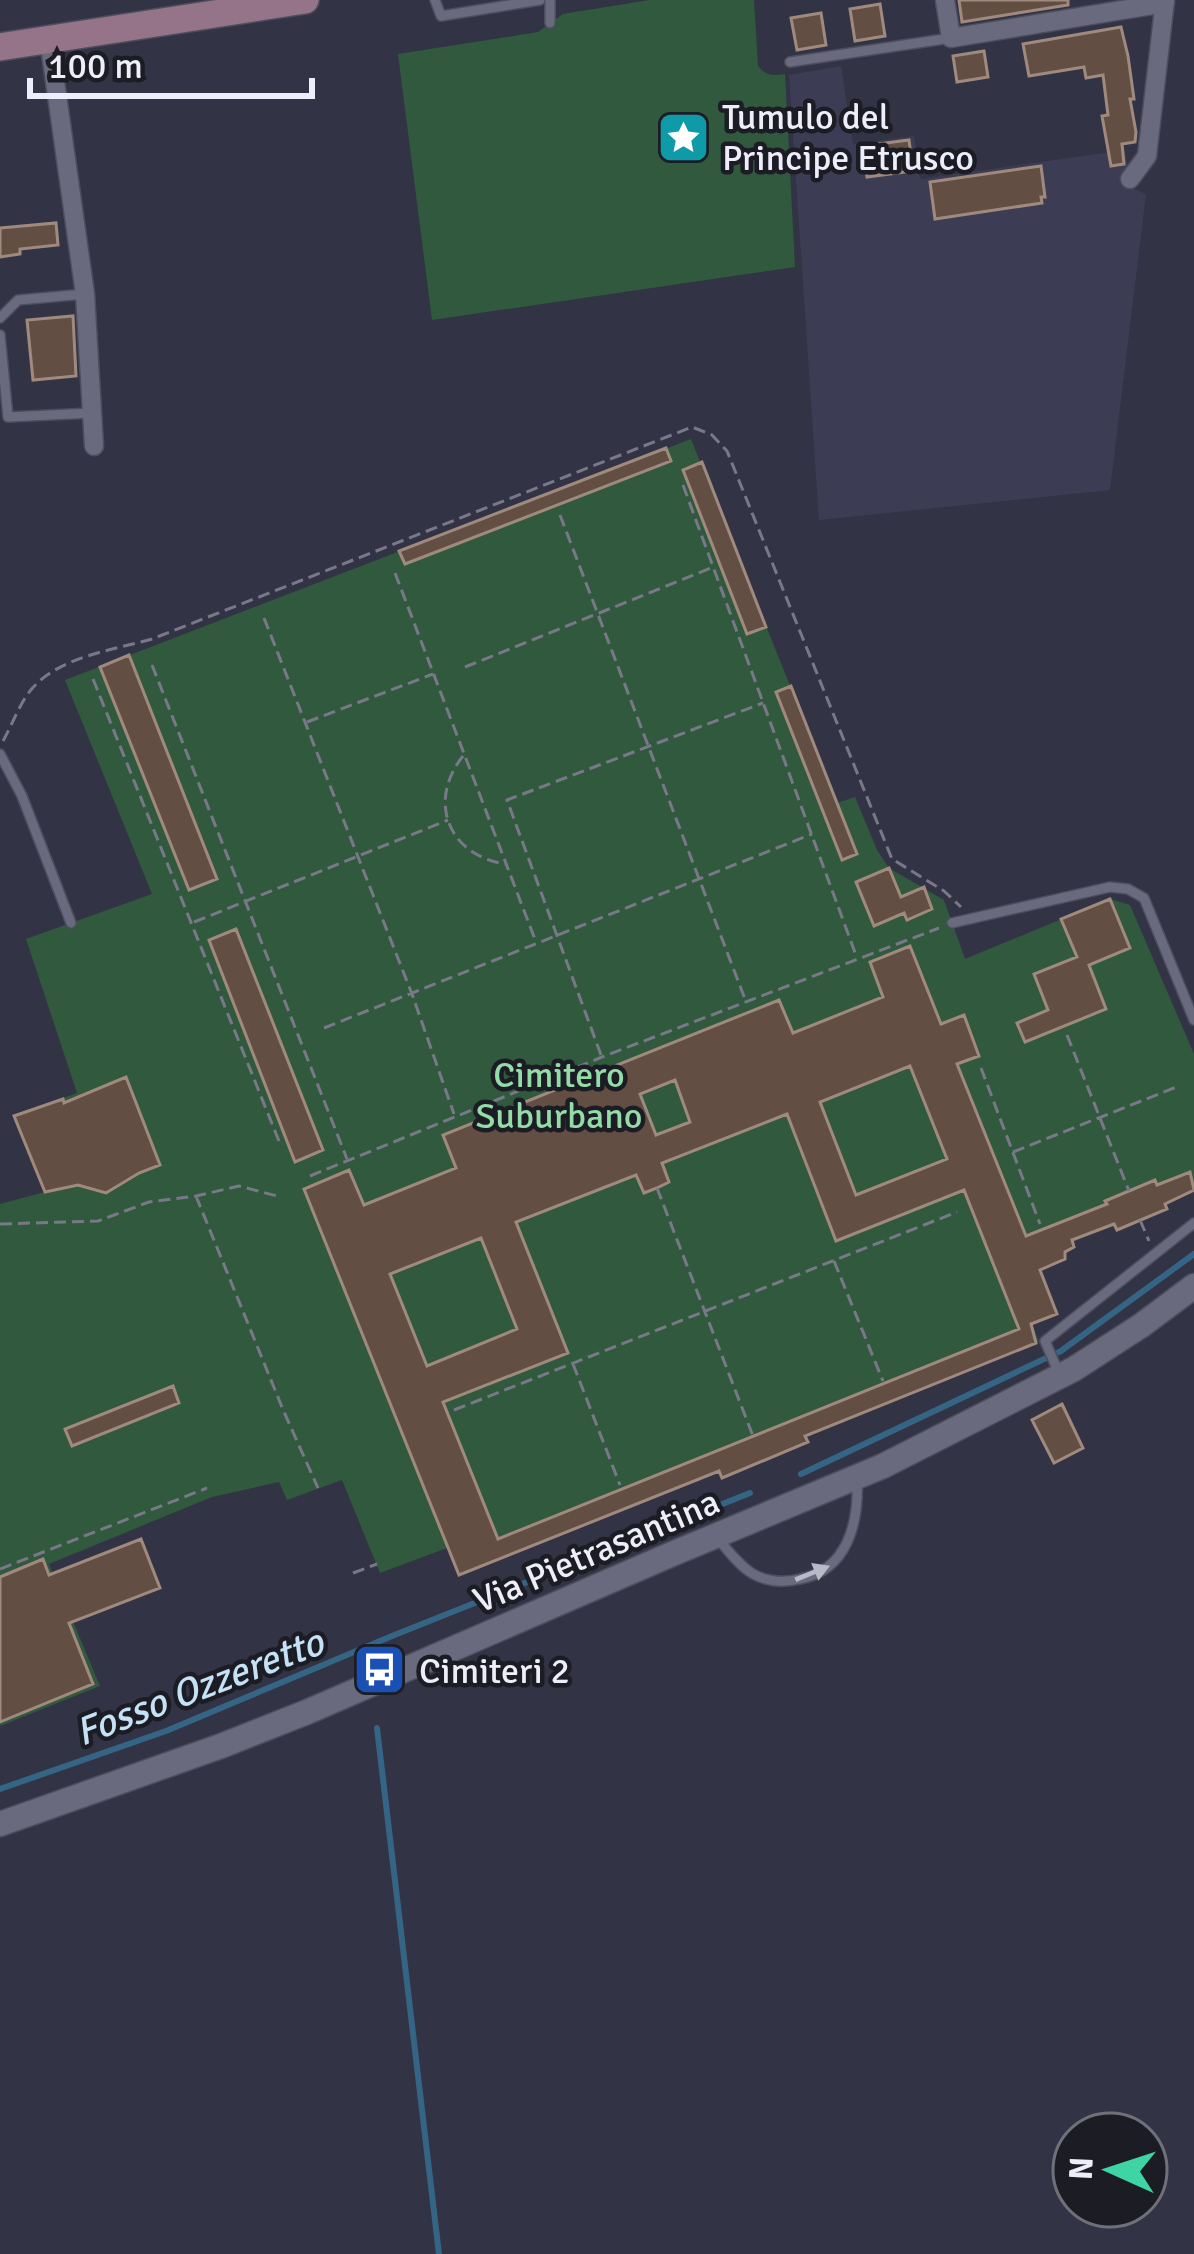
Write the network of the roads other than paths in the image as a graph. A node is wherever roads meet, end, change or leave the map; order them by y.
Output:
1 (305, 0) edge
2 (435, 0) edge
3 (540, 0) edge
4 (550, 0) edge
5 (945, 0) edge
6 (1165, 2) edge
7 (550, 23) dead end
8 (951, 38) junction
9 (49, 39) junction
10 (0, 47) edge
11 (790, 62) dead end
12 (1130, 179) dead end
13 (85, 294) junction
14 (0, 318) edge
15 (0, 335) edge
16 (92, 412) junction
17 (94, 446) dead end
18 (0, 751) edge
19 (70, 923) dead end
20 (952, 923) road end
21 (1194, 1020) edge
22 (1194, 1223) edge
23 (1194, 1286) edge
24 (1059, 1371) junction
25 (857, 1478) junction
26 (715, 1536) junction
27 (0, 1824) edge

1 - 9 main road
2 - 3 lane
4 - 7 lane
5 - 8 street
6 - 8 street
6 - 12 street
8 - 11 lane
9 - 10 main road
9 - 13 street
13 - 14 lane
13 - 16 street
15 - 16 lane
16 - 17 street
18 - 19 lane
20 - 21 lane
22 - 24 lane
23 - 24 street, Via Pietrasantina
24 - 25 street, Via Pietrasantina
25 - 26 street, Via Pietrasantina
26 -> 25 lane
26 - 27 street, Via Pietrasantina

